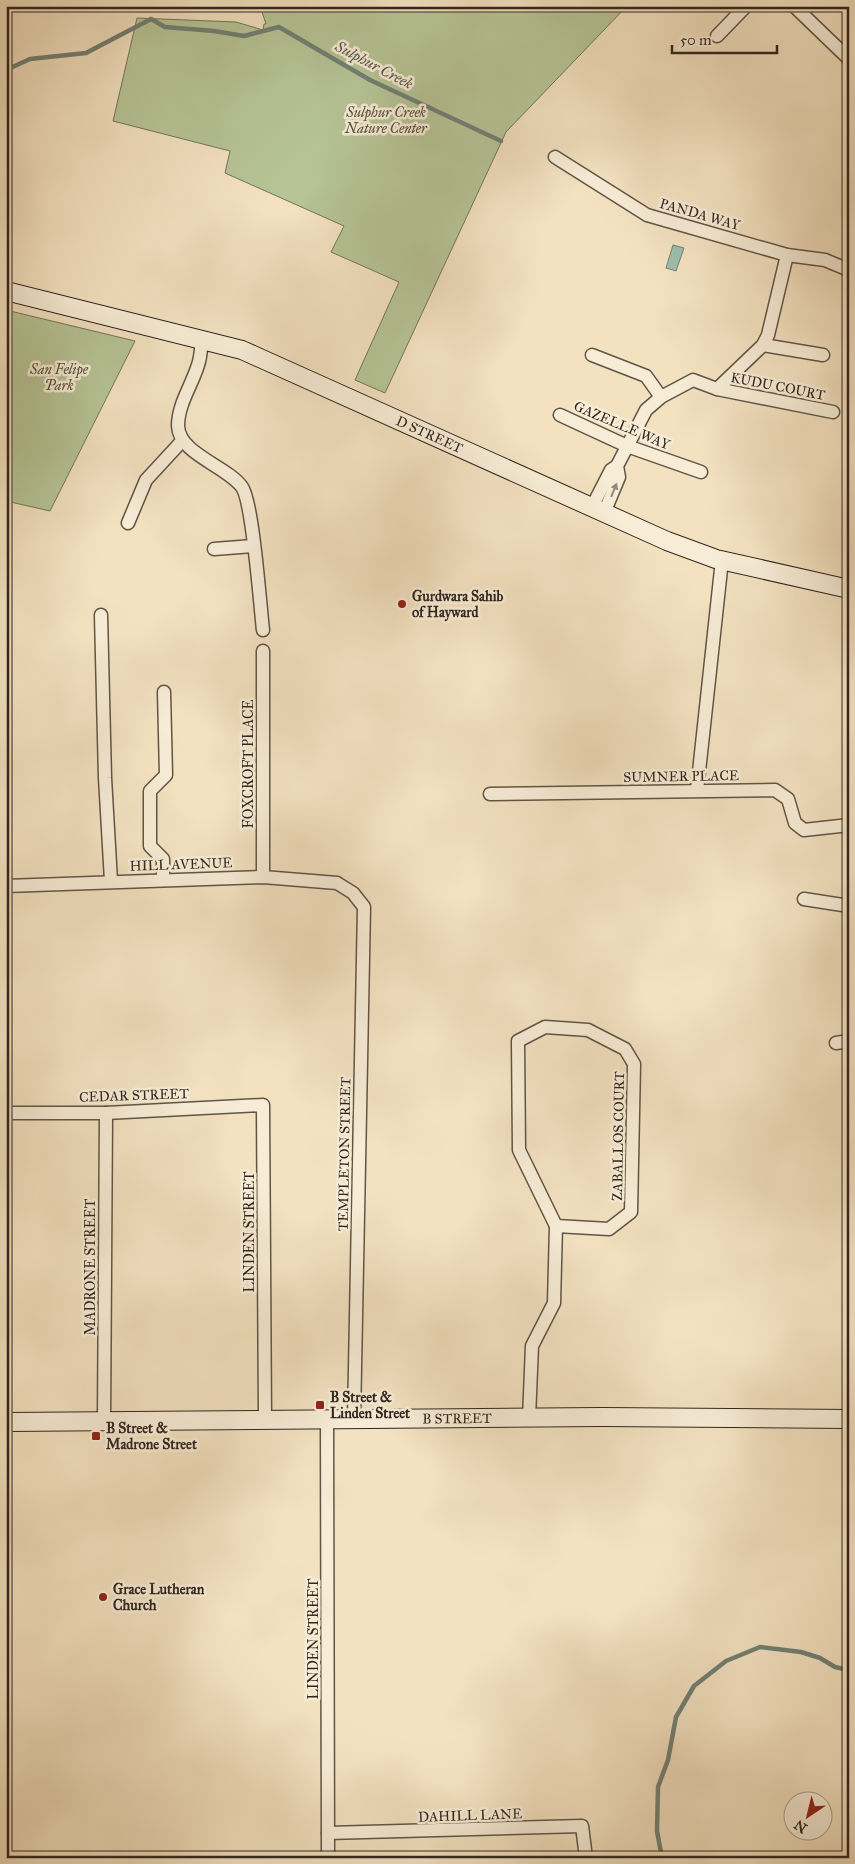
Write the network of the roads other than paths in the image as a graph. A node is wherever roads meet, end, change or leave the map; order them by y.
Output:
1 (746, 6) edge
2 (794, 6) edge
3 (717, 36) dead end
4 (849, 59) edge
5 (555, 157) dead end
6 (786, 255) junction
7 (849, 270) edge
8 (6, 291) edge
9 (202, 338) junction
10 (763, 345) junction
11 (592, 355) dead end
12 (823, 355) dead end
13 (717, 389) junction
14 (661, 397) junction
15 (833, 412) dead end
16 (560, 415) dead end
17 (182, 440) junction
18 (626, 446) junction
19 (702, 472) dead end
20 (598, 510) junction
21 (128, 524) dead end
22 (253, 546) junction
23 (214, 549) dead end
24 (722, 560) junction
25 (849, 589) edge
26 (101, 615) dead end
27 (263, 630) dead end
28 (263, 650) dead end
29 (164, 692) dead end
30 (697, 790) junction
31 (490, 794) dead end
32 (849, 825) edge
33 (264, 877) junction
34 (163, 880) junction
35 (112, 881) junction
36 (6, 886) edge
37 (353, 893) joint
38 (804, 899) dead end
39 (849, 906) edge
40 (849, 1041) edge
41 (836, 1043) dead end
42 (263, 1105) joint
43 (6, 1113) edge
44 (106, 1113) junction
45 (556, 1226) junction
46 (529, 1418) junction
47 (849, 1419) edge
48 (266, 1420) junction
49 (327, 1420) junction
50 (354, 1420) junction
51 (104, 1421) junction
52 (6, 1422) edge
53 (328, 1833) junction
54 (328, 1858) edge
55 (586, 1858) edge

1 - 3 street
2 - 4 street
5 - 6 street, PANDA WAY
6 - 7 street, PANDA WAY
6 - 10 street
8 - 9 main road, D STREET
9 - 17 street
9 - 20 main road, D STREET
10 - 12 street
10 - 13 street
11 - 14 street
13 - 14 street, KUDU COURT
13 - 15 street, KUDU COURT
14 - 18 street, KUDU COURT
16 - 18 street, GAZELLE WAY
17 - 21 street
17 - 22 street
18 - 19 street, GAZELLE WAY
18 - 20 street, KUDU COURT
20 - 24 main road, D STREET
22 - 23 street
22 - 27 street
24 - 25 main road, D STREET
24 - 30 street
26 - 35 street
28 - 33 street, FOXCROFT PLACE
29 - 34 street
30 - 31 street, SUMNER PLACE
30 - 32 street, SUMNER PLACE
33 - 34 street, HILL AVENUE
33 - 37 street, HILL AVENUE
34 - 35 street, HILL AVENUE
35 - 36 street, HILL AVENUE
37 - 50 street, TEMPLETON STREET
38 - 39 street
40 - 41 street
42 - 44 street, CEDAR STREET
42 - 48 street, LINDEN STREET
43 - 44 street, CEDAR STREET
44 - 51 street, MADRONE STREET
45 - 45 street, ZABALLOS COURT
45 - 46 street, ZABALLOS COURT
46 - 47 main road, B STREET
46 - 50 main road, B STREET
48 - 49 main road, B STREET
48 - 51 main road, B STREET
49 - 50 main road, B STREET
49 - 53 street, LINDEN STREET
51 - 52 main road, B STREET
53 - 54 street, LINDEN STREET
53 - 55 street, DAHILL LANE

